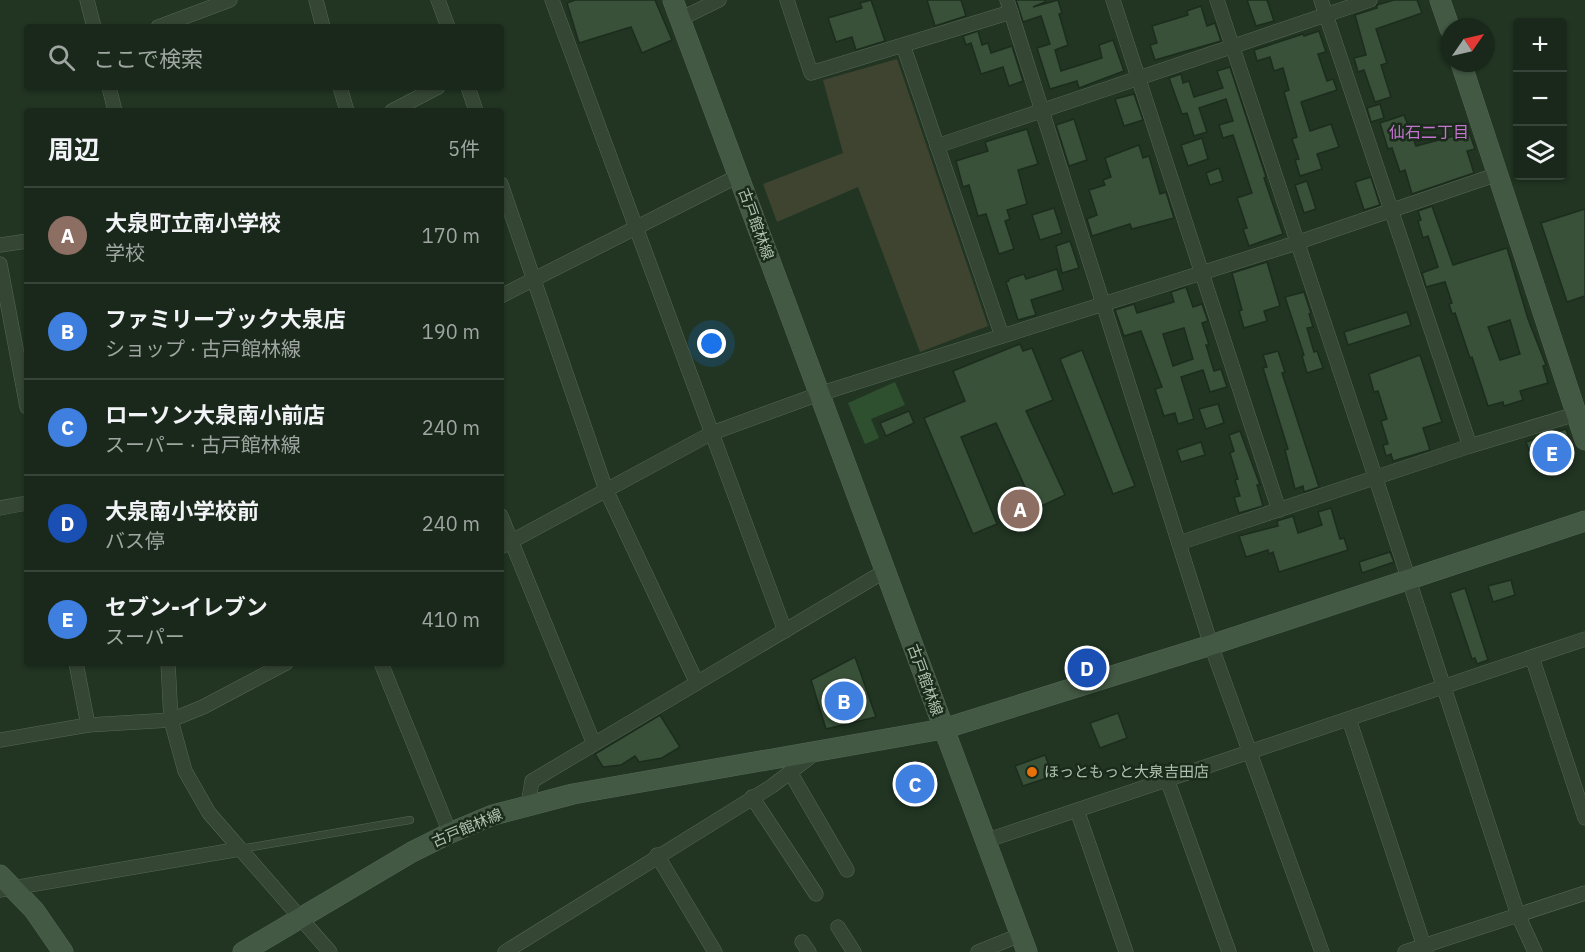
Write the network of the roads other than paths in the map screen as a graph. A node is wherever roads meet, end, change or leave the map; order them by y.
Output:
1 (87, 0) edge
2 (230, 0) edge
3 (316, 0) edge
4 (438, 0) edge
5 (552, 0) edge
6 (719, 0) edge
7 (787, 0) edge
8 (1113, 0) edge
9 (1217, 0) edge
10 (1321, 0) edge
11 (1370, 0) edge
12 (1440, 0) edge
13 (1009, 6) edge
14 (676, 9) edge
15 (1326, 14) junction
16 (1446, 18) edge
17 (93, 24) edge
18 (166, 24) edge
19 (322, 24) edge
20 (447, 24) edge
21 (903, 45) junction
22 (1232, 48) junction
23 (1464, 72) edge
24 (1137, 79) junction
25 (110, 90) edge
26 (341, 90) edge
27 (432, 90) edge
28 (469, 90) edge
29 (114, 108) edge
30 (346, 108) edge
31 (398, 108) edge
32 (475, 108) edge
33 (1042, 112) junction
34 (937, 146) junction
35 (1498, 174) junction
36 (738, 176) junction
37 (504, 193) edge
38 (1392, 210) junction
39 (636, 226) junction
40 (24, 241) edge
41 (1298, 242) junction
42 (0, 245) edge
43 (0, 264) edge
44 (1202, 273) junction
45 (533, 278) junction
46 (504, 294) edge
47 (1103, 305) junction
48 (1002, 336) junction
49 (24, 390) edge
50 (819, 394) junction
51 (1576, 414) junction
52 (712, 433) junction
53 (1585, 440) edge
54 (1470, 446) junction
55 (1376, 479) junction
56 (606, 490) junction
57 (24, 504) edge
58 (0, 508) edge
59 (1279, 510) junction
60 (1585, 521) edge
61 (1179, 543) junction
62 (506, 544) edge
63 (885, 572) junction
64 (1409, 580) junction
65 (785, 631) junction
66 (1585, 639) edge
67 (1211, 645) junction
68 (1532, 657) junction
69 (77, 666) edge
70 (168, 666) edge
71 (280, 666) edge
72 (382, 666) edge
73 (697, 682) junction
74 (1443, 686) junction
75 (1349, 719) junction
76 (171, 720) junction
77 (88, 725) junction
78 (943, 729) junction
79 (0, 740) edge
80 (594, 744) junction
81 (820, 750) junction
82 (1248, 752) junction
83 (790, 772) junction
84 (1167, 779) junction
85 (753, 797) junction
86 (528, 805) junction
87 (1077, 810) junction
88 (1585, 818) edge
89 (410, 820) dead end
90 (450, 833) junction
91 (985, 841) junction
92 (240, 849) junction
93 (657, 855) junction
94 (847, 870) dead end
95 (4, 884) edge
96 (1585, 893) edge
97 (816, 894) dead end
98 (1518, 915) junction
99 (301, 919) junction
100 (838, 927) dead end
101 (1023, 943) edge
102 (1424, 949) edge
103 (513, 950) edge
104 (63, 952) edge
105 (243, 952) edge
106 (330, 952) edge
107 (715, 952) edge
108 (854, 952) edge
109 (978, 952) edge
110 (1126, 952) edge
111 (1229, 952) edge
112 (1322, 952) edge
113 (1405, 952) edge
114 (1535, 952) edge

1 - 17 street
2 - 18 street
3 - 19 street
4 - 20 street
5 - 39 street
6 - 14 street
7 - 21 street
8 - 24 street
9 - 22 street
10 - 15 street
11 - 15 street
12 - 16 main road
13 - 21 street
13 - 33 street
14 - 36 main road, 古戸館林線
15 - 22 street
15 - 38 street
21 - 34 street
22 - 24 street
22 - 41 street
23 - 35 main road
24 - 33 street
24 - 44 street
25 - 29 street
26 - 30 street
27 - 31 street
28 - 32 street
33 - 34 street
33 - 47 street
34 - 48 street
35 - 38 street
35 - 51 main road
36 - 39 street
36 - 50 main road, 古戸館林線
37 - 45 street
38 - 41 street
38 - 54 street
39 - 45 street
39 - 52 street
40 - 42 street
41 - 44 street
41 - 55 street
43 - 49 street
44 - 47 street
44 - 59 street
45 - 46 street
45 - 56 street
47 - 48 street
47 - 61 street
48 - 50 street
50 - 52 street
50 - 63 main road, 古戸館林線
51 - 53 main road
51 - 54 street
52 - 56 street
52 - 65 street
54 - 55 street
55 - 59 street
55 - 64 street
56 - 62 street
56 - 73 street
57 - 58 street
59 - 61 street
60 - 64 main road
61 - 67 street
62 - 80 street
63 - 65 street
63 - 78 main road, 古戸館林線
64 - 67 main road
64 - 74 street
65 - 73 street
66 - 68 street
67 - 78 main road
67 - 82 street
68 - 74 street
68 - 88 street
69 - 77 street
70 - 76 street
71 - 76 street
72 - 90 street
73 - 80 street
74 - 75 street
74 - 98 street
75 - 82 street
75 - 102 street
76 - 77 street
76 - 92 street
77 - 79 street
78 - 81 main road, 古戸館林線
78 - 91 main road
80 - 86 street
81 - 83 street
81 - 86 main road, 古戸館林線
82 - 84 street
82 - 112 street
83 - 85 street
83 - 94 street
84 - 87 street
84 - 111 street
85 - 93 street
85 - 97 street
86 - 90 main road, 古戸館林線
87 - 91 street
87 - 110 street
89 - 92 lane
90 - 99 main road, 古戸館林線
91 - 101 main road
92 - 95 street
92 - 99 street
93 - 103 street
93 - 107 street
95 - 104 main road
96 - 98 street
98 - 102 street
98 - 114 street
99 - 105 main road, 古戸館林線
99 - 106 street
100 - 108 street
101 - 109 street
102 - 113 street

